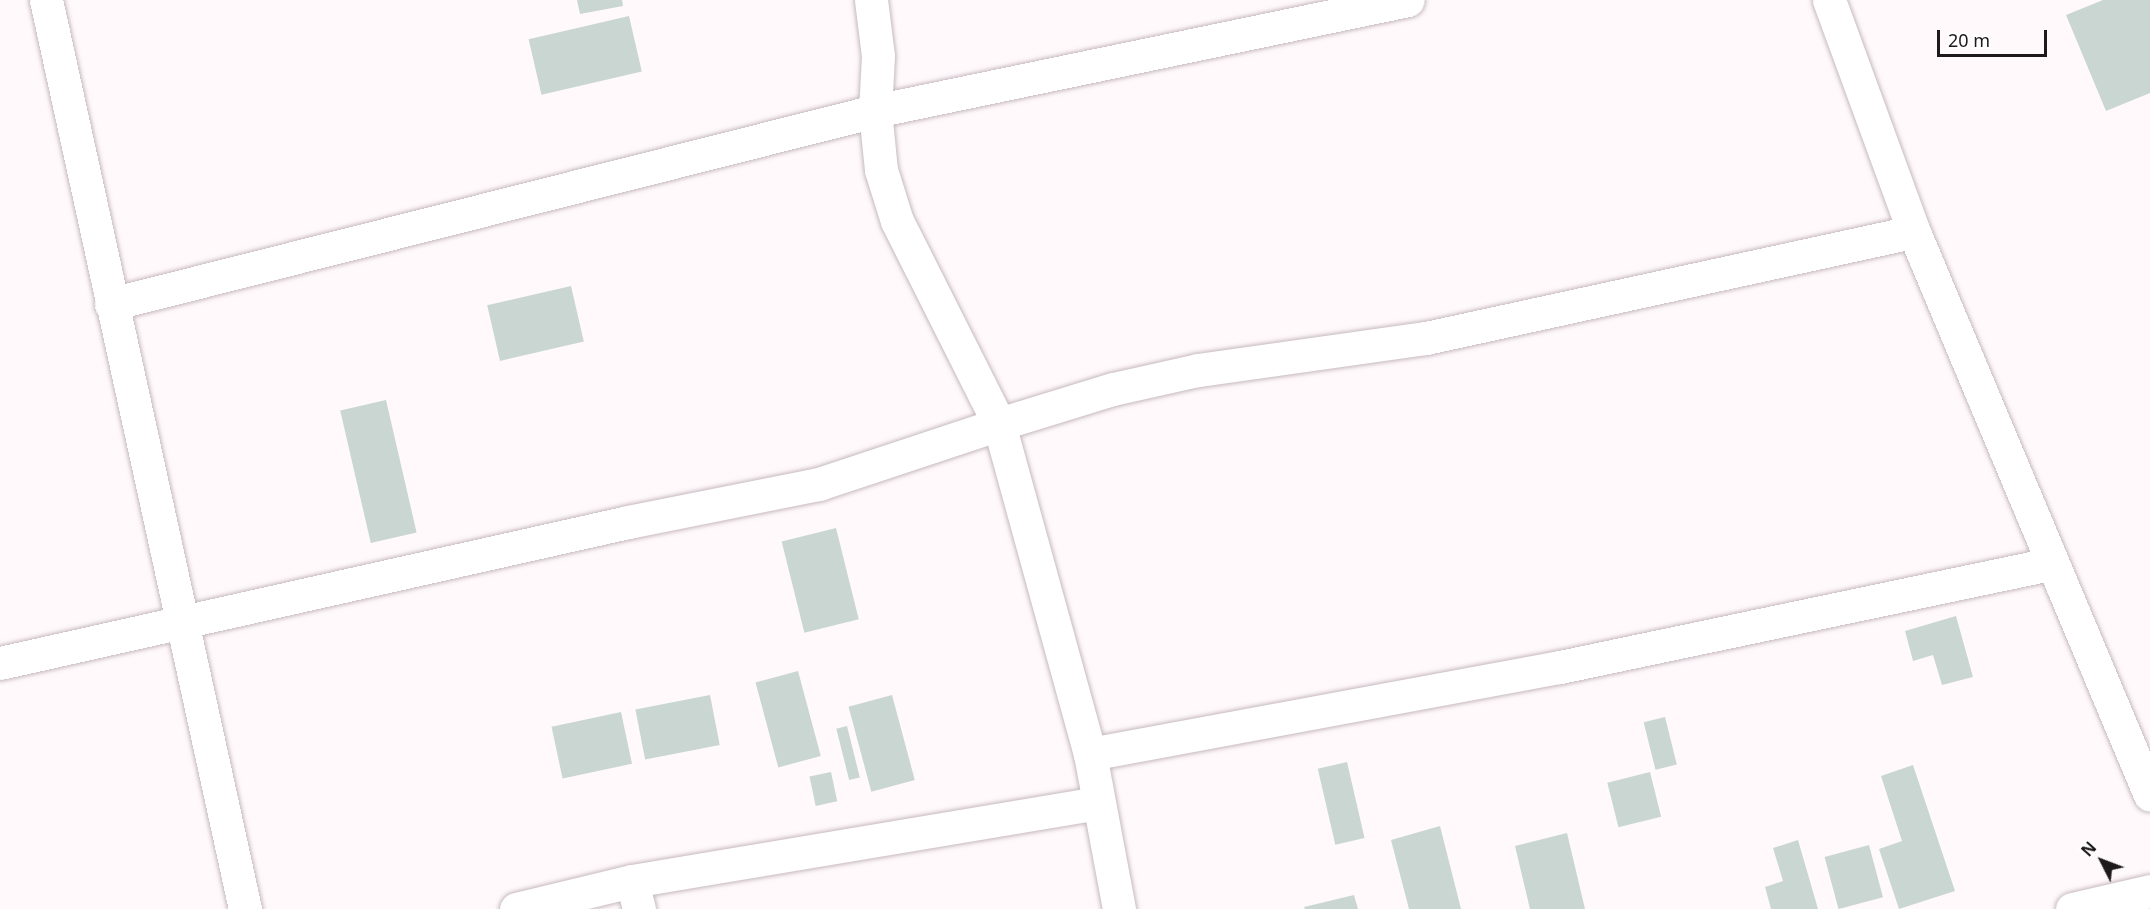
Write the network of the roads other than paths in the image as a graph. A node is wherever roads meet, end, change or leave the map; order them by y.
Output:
1 (46, 0) edge
2 (871, 0) edge
3 (1408, 0) edge
4 (1829, 0) edge
5 (875, 111) junction
6 (1914, 232) junction
7 (111, 304) junction
8 (999, 424) junction
9 (2050, 564) junction
10 (182, 622) junction
11 (0, 663) edge
12 (1090, 754) junction
13 (2150, 795) edge
14 (1098, 803) junction
15 (2150, 891) edge
16 (636, 895) edge
17 (245, 909) edge
18 (516, 909) edge
19 (1119, 909) edge
20 (2072, 909) edge

1 - 7 street
2 - 5 street
3 - 5 street
4 - 6 street
5 - 7 street
5 - 8 street
6 - 8 street
6 - 9 street
7 - 10 street
8 - 10 street
8 - 12 street
9 - 12 street
9 - 13 street
10 - 11 street
10 - 17 street
12 - 14 street
14 - 16 street
14 - 19 street
15 - 20 street
16 - 18 street

